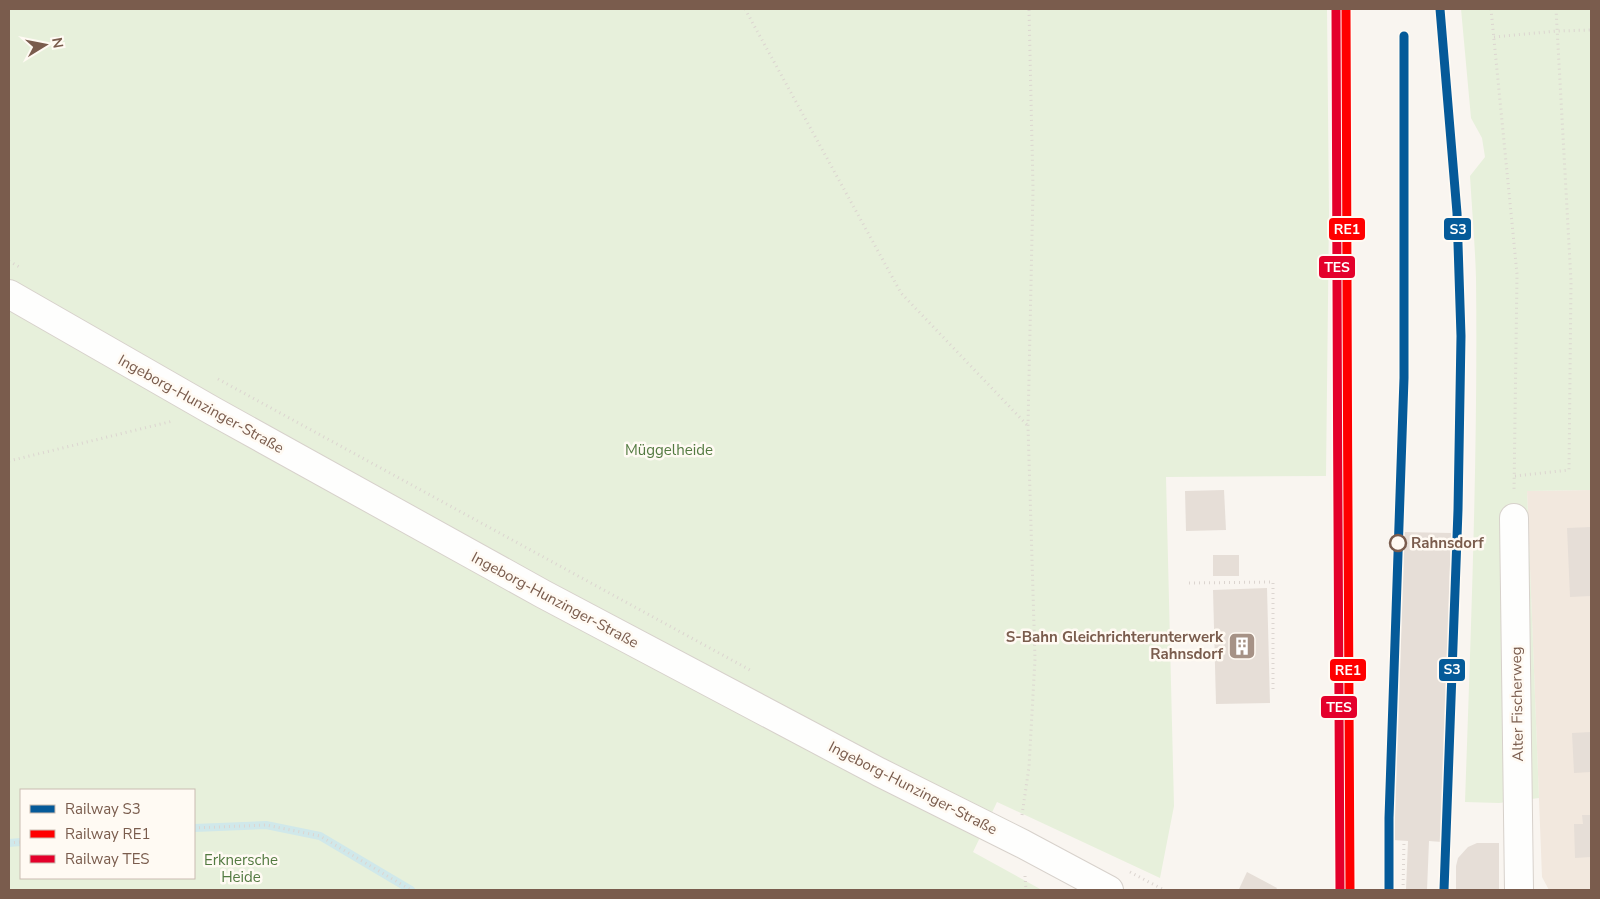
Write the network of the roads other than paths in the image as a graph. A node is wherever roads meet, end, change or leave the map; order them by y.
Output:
1 (9, 294) edge
2 (1514, 518) road end
3 (1109, 890) edge
4 (1518, 890) edge

1 - 3 street, Ingeborg-Hunzinger-Straße
2 - 4 street, Alter Fischerweg

